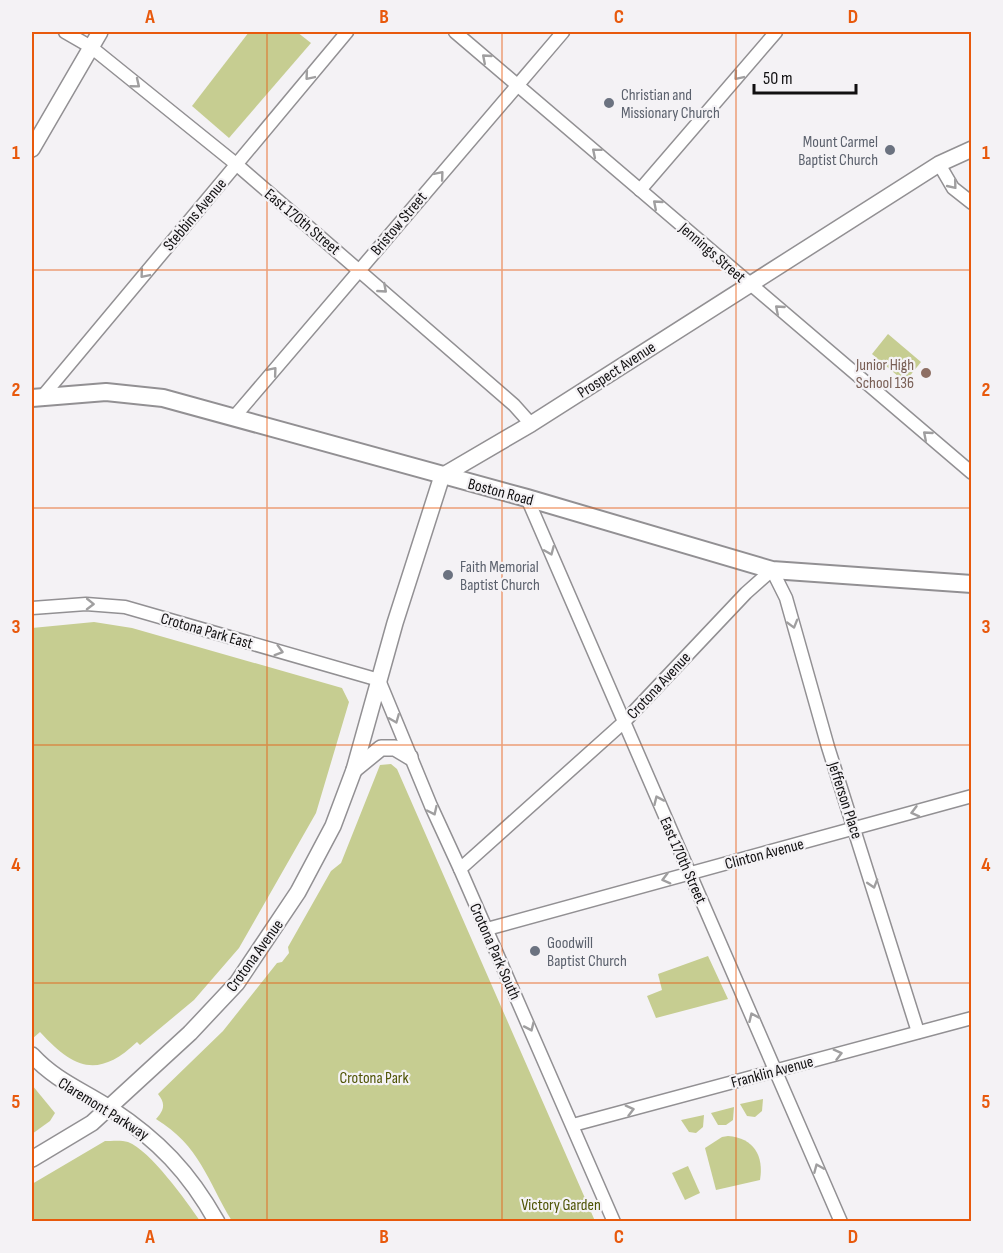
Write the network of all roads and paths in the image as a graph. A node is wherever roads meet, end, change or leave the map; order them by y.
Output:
1 (65, 32) edge
2 (100, 32) edge
3 (347, 32) edge
4 (455, 32) edge
5 (563, 32) edge
6 (776, 32) edge
7 (91, 47) junction
8 (517, 85) junction
9 (32, 149) edge
10 (972, 149) edge
11 (236, 164) junction
12 (939, 164) junction
13 (640, 190) junction
14 (972, 203) edge
15 (359, 269) junction
16 (749, 283) junction
17 (37, 397) edge
18 (235, 416) junction
19 (531, 424) junction
20 (972, 473) edge
21 (442, 476) junction
22 (527, 498) junction
23 (771, 570) junction
24 (972, 584) edge
25 (32, 608) edge
26 (378, 680) junction
27 (624, 722) junction
28 (410, 757) junction
29 (354, 770) junction
30 (972, 796) edge
31 (856, 828) junction
32 (460, 869) junction
33 (690, 873) junction
34 (487, 929) junction
35 (972, 1018) edge
36 (918, 1032) junction
37 (32, 1055) edge
38 (776, 1070) junction
39 (110, 1108) junction
40 (573, 1125) junction
41 (32, 1159) edge
42 (217, 1221) edge
43 (614, 1221) edge
44 (842, 1221) edge

1 - 7 street, East 170th Street
2 - 7 street
3 -> 11 street, Stebbins Avenue
8 -> 4 street, Jennings Street
5 - 8 street, Bristow Street
6 -> 13 street
7 - 9 street
7 -> 11 street, East 170th Street
13 -> 8 street, Jennings Street
15 -> 8 street, Bristow Street
10 - 12 street, Prospect Avenue
11 - 15 street, East 170th Street
11 -> 17 street, Stebbins Avenue
12 -> 14 street
12 - 16 street, Prospect Avenue
16 -> 13 street, Jennings Street
18 -> 15 street, Bristow Street
15 -> 19 street, East 170th Street
16 - 19 street, Prospect Avenue
20 -> 16 street, Jennings Street
17 - 18 main road, Boston Road
18 - 21 main road, Boston Road
19 - 21 street, Prospect Avenue
21 - 22 main road, Boston Road
21 - 26 street
22 - 23 main road, Boston Road
22 -> 27 street, East 170th Street
23 - 24 main road, Boston Road
23 - 27 street, Crotona Avenue
23 -> 31 street, Jefferson Place
25 -> 26 street, Crotona Park East
26 -> 28 street, Crotona Park South
26 - 29 street, Crotona Avenue
27 - 32 street, Crotona Avenue
33 -> 27 street, East 170th Street
28 - 29 street
28 -> 32 street, Crotona Park South
29 - 39 street, Crotona Avenue
30 -> 31 street, Clinton Avenue
31 - 33 street, Clinton Avenue
31 -> 36 street, Jefferson Place
32 - 34 street, Crotona Park South
33 -> 34 street, Clinton Avenue
38 -> 33 street, East 170th Street
34 -> 40 street, Crotona Park South
35 - 36 street, Franklin Avenue
38 -> 36 street, Franklin Avenue
37 - 39 street, Claremont Parkway
40 -> 38 street, Franklin Avenue
44 -> 38 street, East 170th Street
39 - 41 street, Crotona Avenue
39 - 42 street, Claremont Parkway
40 - 43 street, Crotona Park South

